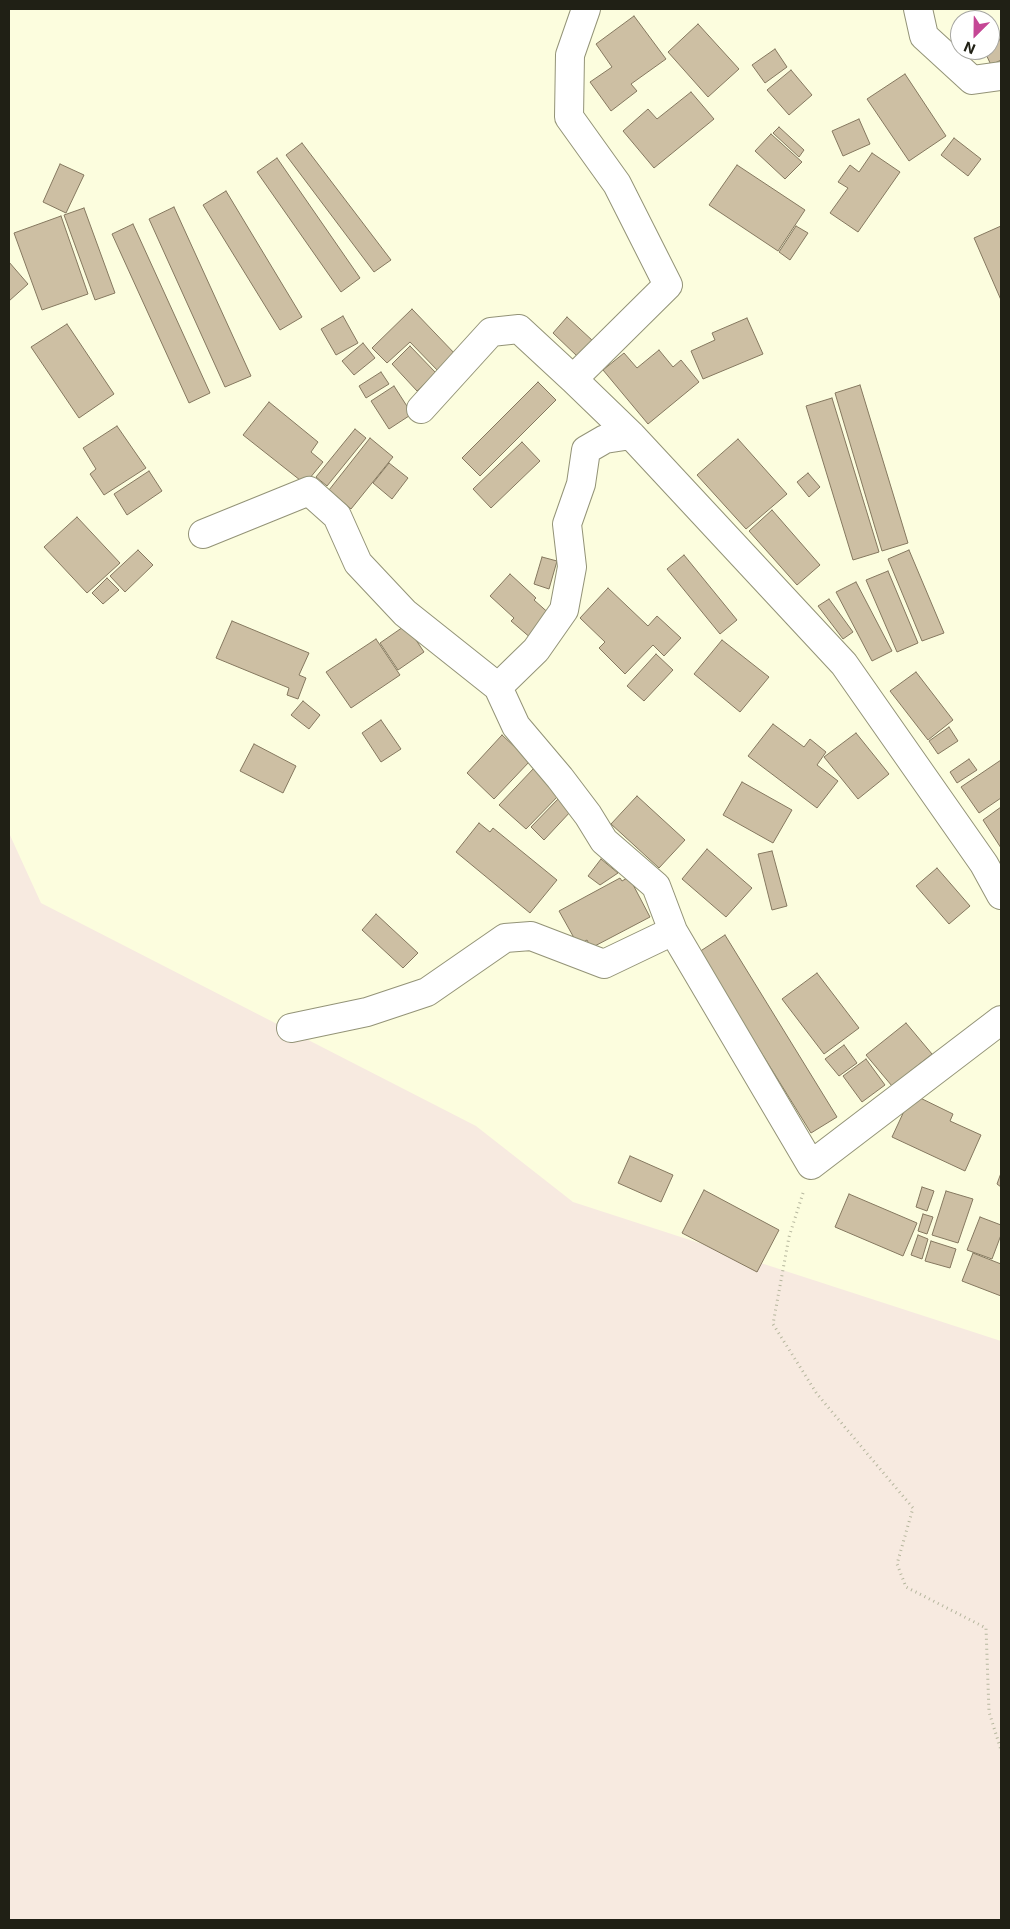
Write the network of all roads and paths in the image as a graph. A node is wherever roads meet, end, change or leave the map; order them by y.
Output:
1 (586, 9) edge
2 (918, 9) edge
3 (1001, 76) edge
4 (573, 380) junction
5 (421, 409) dead end
6 (631, 435) junction
7 (203, 534) dead end
8 (498, 687) junction
9 (1001, 896) edge
10 (672, 931) junction
11 (1001, 1020) edge
12 (291, 1028) dead end
13 (811, 1165) junction
14 (1001, 1750) edge

1 - 4 street
2 - 3 street
4 - 5 street
4 - 6 street
6 - 8 street
6 - 9 street
7 - 8 street
8 - 10 street
10 - 12 street
10 - 13 street
11 - 13 street
13 - 14 path

